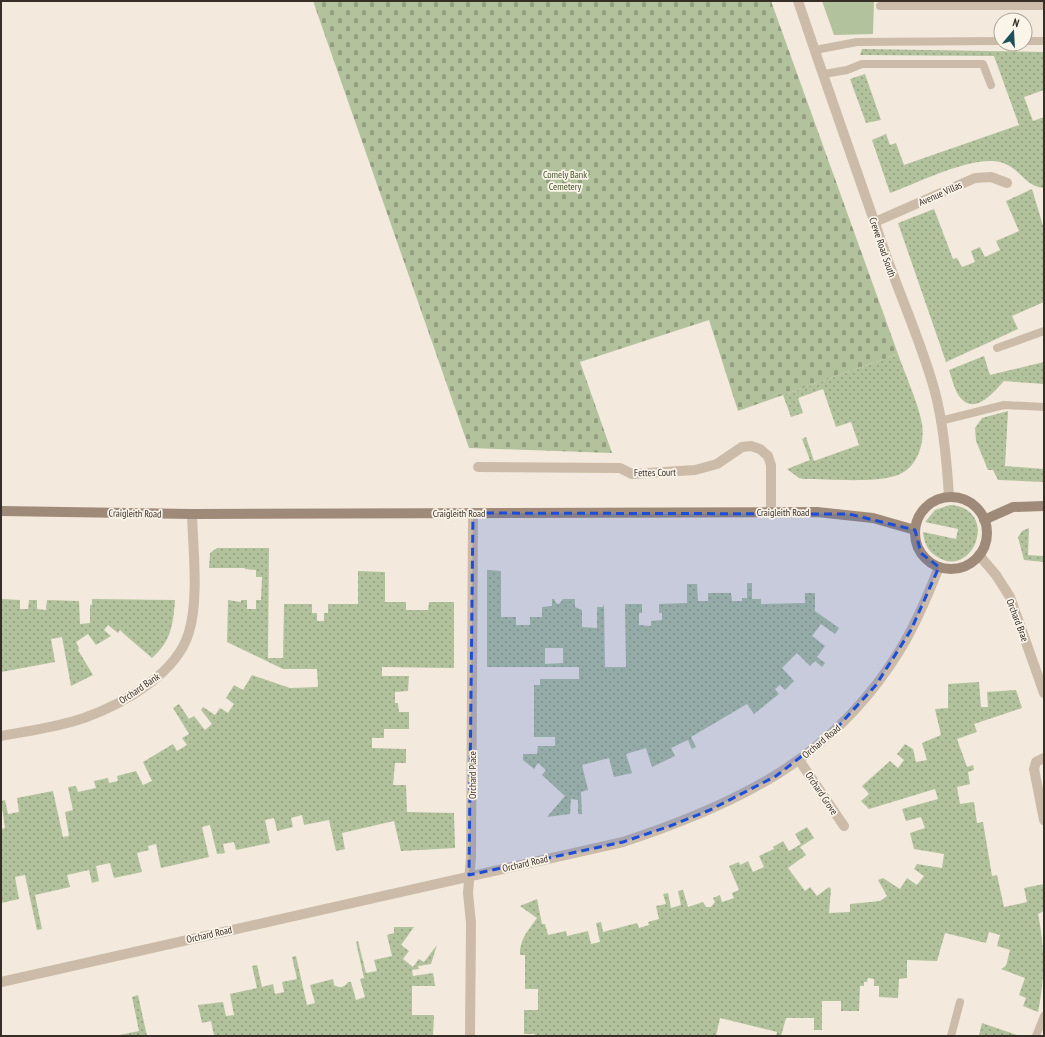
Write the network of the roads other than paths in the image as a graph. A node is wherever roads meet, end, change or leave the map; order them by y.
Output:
1 (798, 1) edge
2 (880, 6) dead end
3 (1044, 6) edge
4 (1033, 41) edge
5 (1044, 41) edge
6 (993, 42) edge
7 (814, 50) junction
8 (824, 74) junction
9 (991, 85) dead end
10 (1007, 183) dead end
11 (874, 222) junction
12 (1044, 331) edge
13 (997, 348) dead end
14 (1044, 408) edge
15 (940, 421) junction
16 (478, 467) dead end
17 (949, 497) junction
18 (1044, 506) edge
19 (1, 512) edge
20 (771, 512) junction
21 (473, 513) junction
22 (192, 514) junction
23 (984, 520) junction
24 (915, 530) junction
25 (979, 555) junction
26 (939, 567) junction
27 (1044, 693) edge
28 (1, 736) edge
29 (1044, 758) edge
30 (799, 760) junction
31 (1044, 820) edge
32 (844, 826) dead end
33 (469, 875) junction
34 (1, 982) edge
35 (960, 1002) dead end
36 (1044, 1016) edge
37 (470, 1036) edge
38 (951, 1036) edge
39 (1036, 1036) edge

1 - 7 street, Crewe Road South
2 - 3 lane
4 - 5 lane
6 - 7 lane
7 - 8 street, Crewe Road South
8 - 9 lane
8 - 11 street, Crewe Road South
10 - 11 street, Avenue Villas
11 - 15 street, Crewe Road South
12 - 13 lane
14 - 15 lane
15 - 17 street, Crewe Road South
16 - 20 street, Fettes Court
17 - 23 main road
17 - 24 main road
18 - 23 main road
19 - 22 main road, Craigleith Road
20 - 21 main road, Craigleith Road
20 - 24 main road, Craigleith Road
21 - 22 main road, Craigleith Road
21 - 33 street, Orchard Place
22 - 28 street, Orchard Bank
23 - 25 main road
24 - 26 main road
25 - 26 main road
25 - 27 street, Orchard Brae
26 - 30 street, Orchard Road
29 - 31 street
30 - 32 street, Orchard Grove
30 - 33 street, Orchard Road
33 - 34 street, Orchard Road
33 - 37 street, Orchard Place
35 - 38 lane
36 - 39 lane

